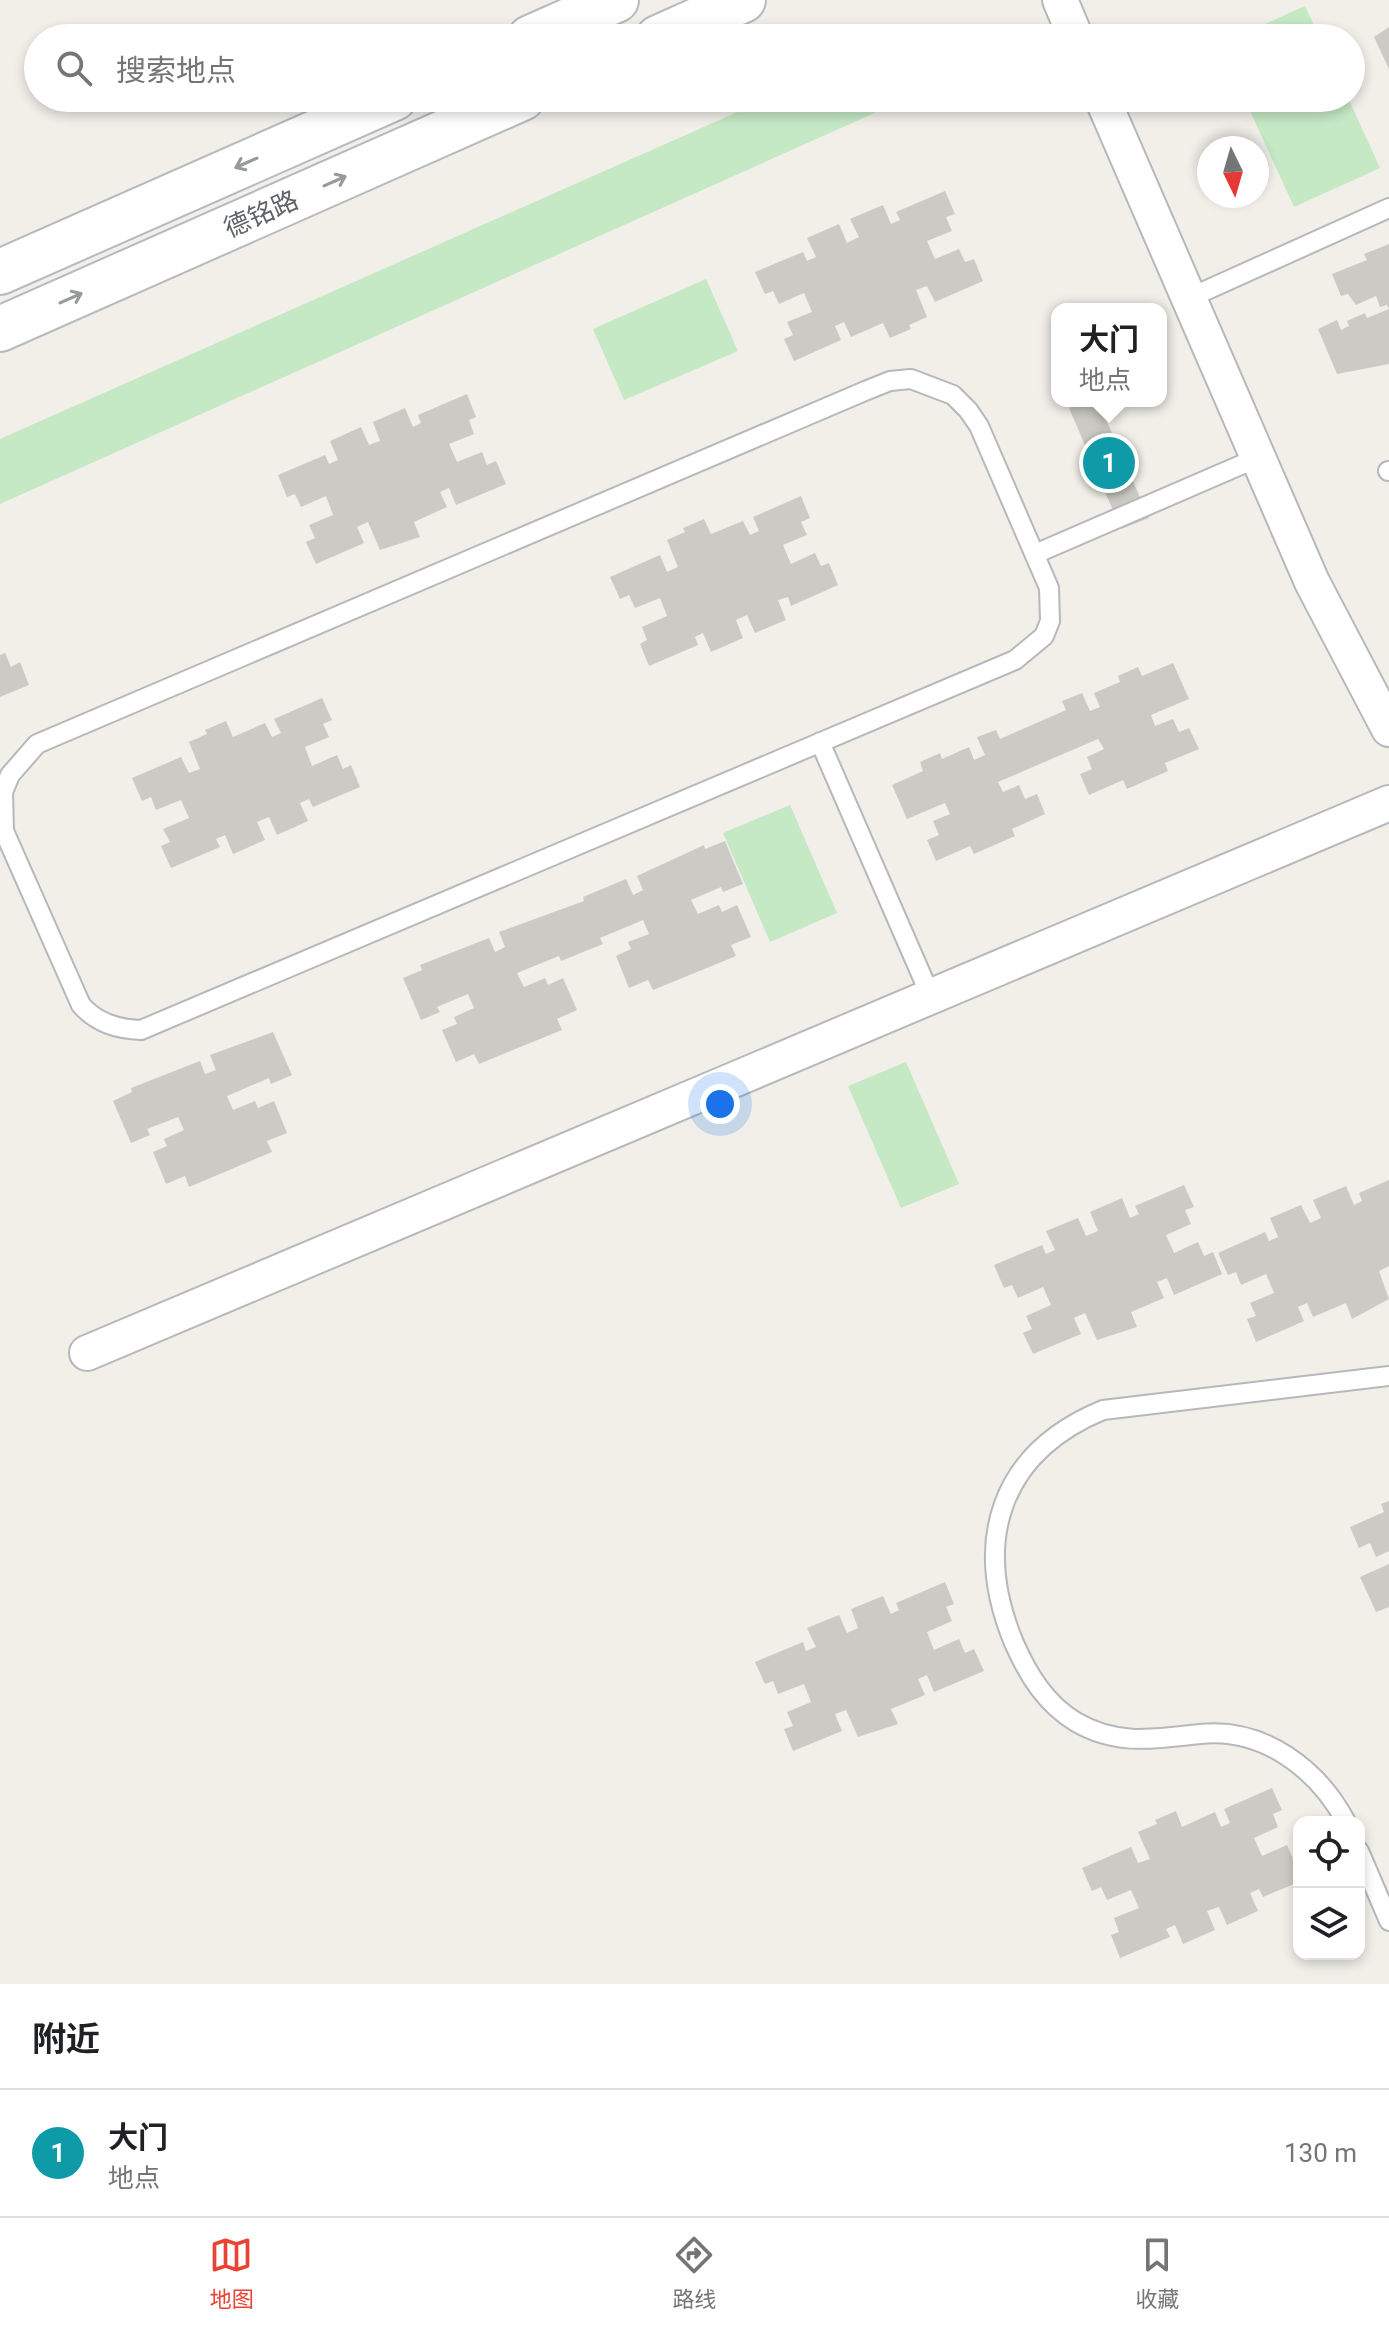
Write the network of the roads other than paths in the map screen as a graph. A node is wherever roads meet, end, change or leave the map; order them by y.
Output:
1 (616, 0) edge
2 (743, 0) edge
3 (1060, 0) edge
4 (562, 24) edge
5 (689, 24) edge
6 (1070, 24) edge
7 (362, 112) edge
8 (490, 112) edge
9 (1108, 112) edge
10 (1389, 208) edge
11 (0, 272) edge
12 (1187, 299) junction
13 (0, 329) edge
14 (1257, 458) junction
15 (1035, 554) junction
16 (1389, 729) edge
17 (820, 742) junction
18 (1389, 803) edge
19 (931, 997) junction
20 (87, 1353) dead end
21 (1389, 1376) edge
22 (1343, 1816) edge
23 (1365, 1865) edge
24 (1389, 1921) edge

1 - 4 street
2 - 5 street
3 - 6 street
7 -> 11 street, 德铭路
13 -> 8 street, 德铭路
9 - 12 street
10 - 12 lane
12 - 14 street
14 - 15 lane
14 - 16 street
15 - 17 lane
15 - 17 lane
17 - 19 lane
18 - 19 street
19 - 20 street
21 - 22 lane
23 - 24 lane

